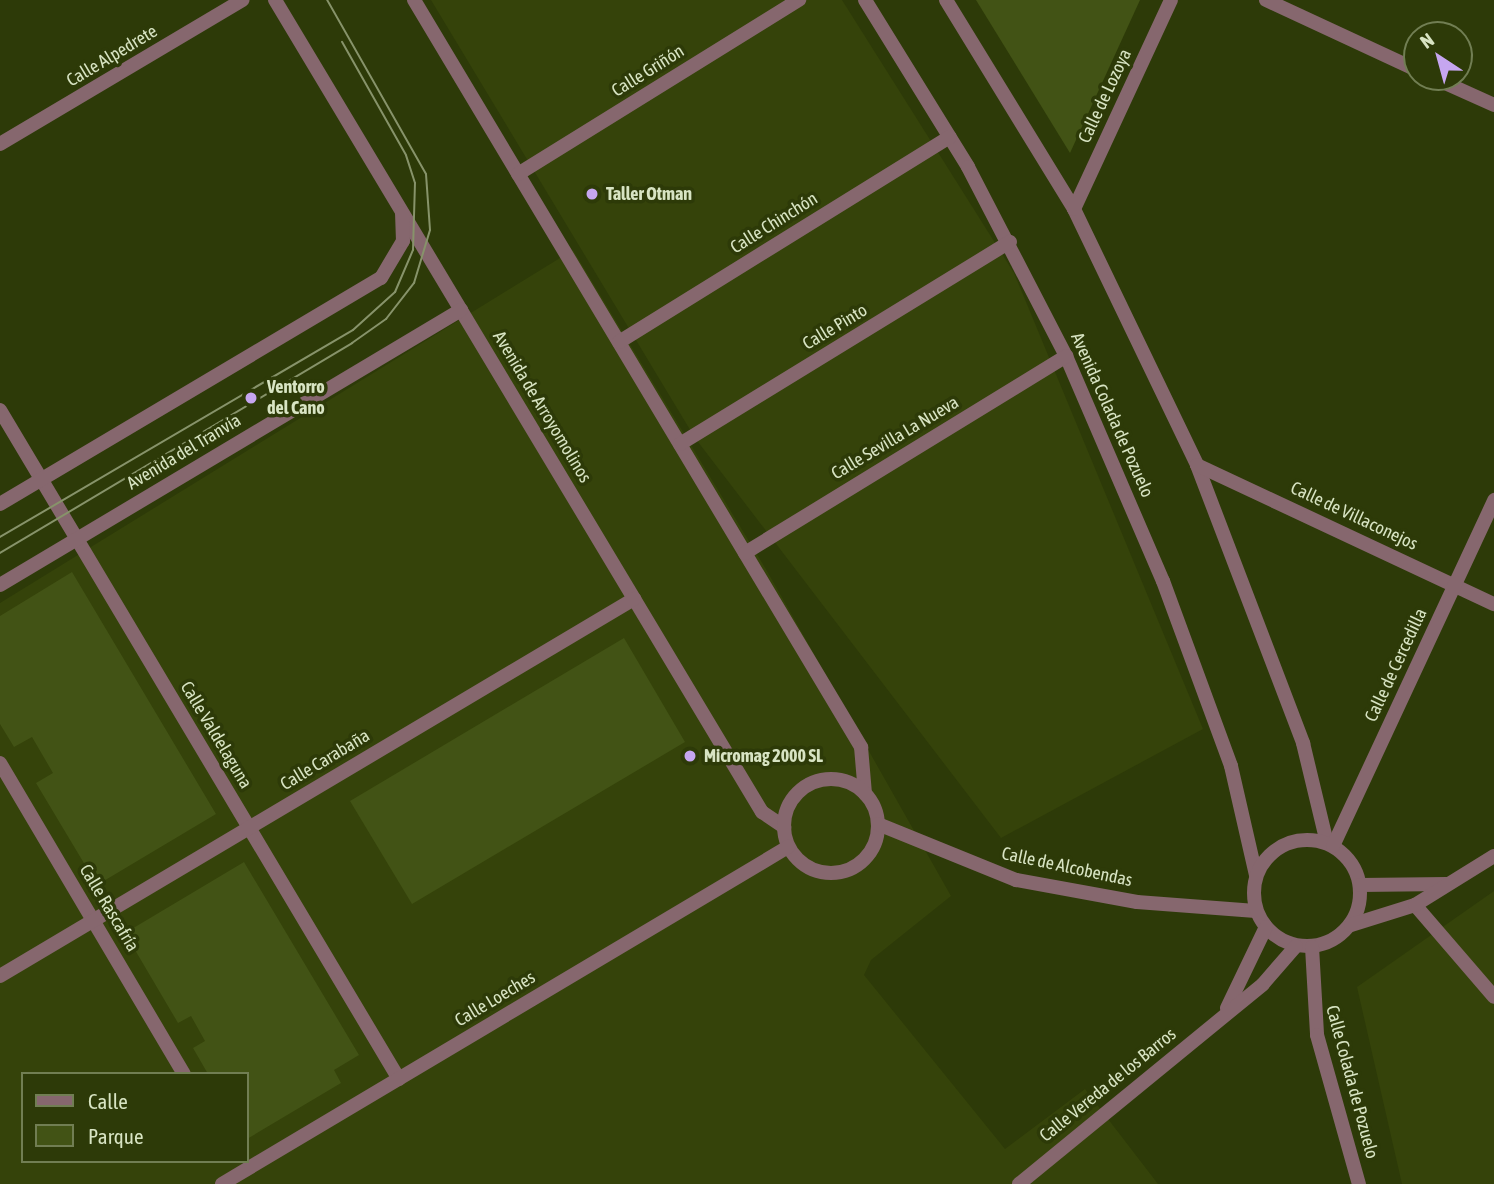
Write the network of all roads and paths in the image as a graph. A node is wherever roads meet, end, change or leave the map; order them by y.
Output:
1 (243, 0) edge
2 (275, 0) edge
3 (414, 0) edge
4 (799, 0) edge
5 (864, 0) edge
6 (946, 0) edge
7 (1171, 0) edge
8 (1266, 0) edge
9 (1403, 64) edge
10 (1464, 91) edge
11 (1494, 105) edge
12 (950, 137) junction
13 (0, 144) edge
14 (518, 174) junction
15 (1074, 209) junction
16 (402, 212) junction
17 (1010, 242) junction
18 (461, 310) junction
19 (619, 342) junction
20 (1066, 356) junction
21 (0, 410) edge
22 (680, 444) junction
23 (1197, 465) junction
24 (41, 479) junction
25 (1494, 500) edge
26 (0, 504) edge
27 (77, 539) junction
28 (745, 553) junction
29 (1455, 584) junction
30 (0, 585) edge
31 (634, 599) junction
32 (1494, 604) edge
33 (0, 762) edge
34 (865, 794) junction
35 (878, 824) junction
36 (784, 827) junction
37 (249, 828) junction
38 (1330, 845) junction
39 (789, 848) junction
40 (1494, 856) edge
41 (1256, 876) junction
42 (1448, 884) junction
43 (1360, 885) junction
44 (1415, 905) junction
45 (1256, 911) junction
46 (93, 920) junction
47 (1351, 925) junction
48 (1266, 927) junction
49 (1296, 946) junction
50 (1312, 947) junction
51 (0, 976) edge
52 (1494, 997) edge
53 (1222, 1016) junction
54 (183, 1072) edge
55 (399, 1079) junction
56 (248, 1161) edge
57 (239, 1166) edge
58 (222, 1184) edge
59 (1018, 1184) edge
60 (1359, 1184) edge

1 - 13 street, Calle Alpedrete
2 - 16 street, Avenida de Arroyomolinos
3 - 14 street
4 - 14 street, Calle Griñón
5 - 12 street, Avenida Colada de Pozuelo
6 - 15 street
7 - 15 street, Calle de Lozoya
8 - 9 street
10 - 11 street
12 - 17 street, Avenida Colada de Pozuelo
12 - 19 street, Calle Chinchón
14 - 19 street
15 - 23 street
16 - 18 street, Avenida de Arroyomolinos
16 - 24 street
17 - 20 street, Avenida Colada de Pozuelo
17 - 22 street, Calle Pinto
18 - 27 street, Avenida del Tranvía
18 - 31 street, Avenida de Arroyomolinos
19 - 22 street
20 - 28 street, Calle Sevilla La Nueva
20 - 41 street, Avenida Colada de Pozuelo
21 - 24 street, Calle Valdelaguna
22 - 28 street
23 - 29 street, Calle de Villaconejos
23 - 38 street
24 - 26 street
24 - 27 street, Calle Valdelaguna
25 - 29 street, Calle de Cercedilla
27 - 30 street, Avenida del Tranvía
27 - 37 street, Calle Valdelaguna
28 - 34 street
29 - 32 street, Calle de Villaconejos
29 - 38 street, Calle de Cercedilla
31 - 36 street, Avenida de Arroyomolinos
31 - 37 street, Calle Carabaña
33 - 46 street, Calle Rascafría
34 - 35 street
34 - 36 street
35 - 39 street
35 - 45 street, Calle de Alcobendas
36 - 39 street
37 - 46 street, Calle Carabaña
37 - 55 street, Calle Valdelaguna
38 - 41 street
38 - 43 street
39 - 55 street, Calle Loeches
40 - 42 street
41 - 45 street
42 - 43 street
42 - 44 street
43 - 47 street
44 - 47 street
44 - 52 street
45 - 48 street
46 - 51 street, Calle Carabaña
46 - 54 street, Calle Rascafría
47 - 50 street
48 - 49 street
48 - 53 street, Calle Vereda de los Barros
49 - 50 street
49 - 53 street, Calle Vereda de los Barros
50 - 60 street, Calle Colada de Pozuelo
53 - 59 street, Calle Vereda de los Barros
55 - 56 street, Calle Loeches
57 - 58 street, Calle Loeches

